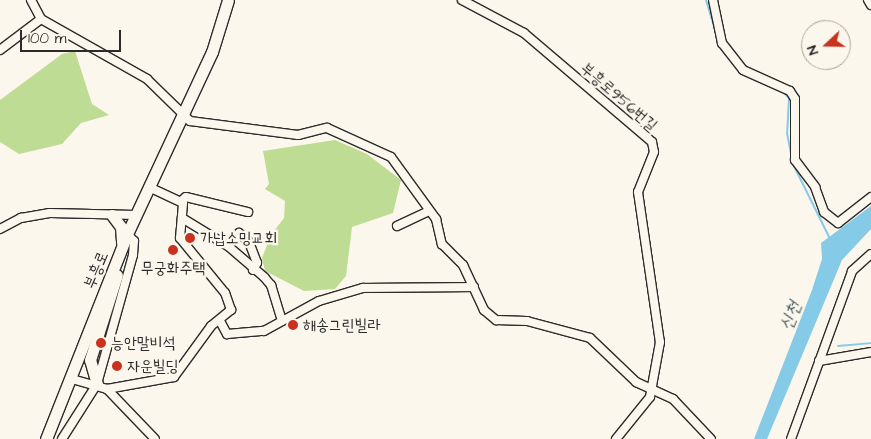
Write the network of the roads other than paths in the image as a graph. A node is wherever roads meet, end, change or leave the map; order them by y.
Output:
1 (31, 0) edge
2 (228, 0) edge
3 (462, 0) edge
4 (713, 0) edge
5 (868, 0) edge
6 (871, 4) edge
7 (41, 19) junction
8 (0, 50) edge
9 (182, 116) junction
10 (149, 187) junction
11 (871, 197) edge
12 (181, 201) junction
13 (429, 211) junction
14 (248, 212) dead end
15 (112, 215) junction
16 (136, 215) junction
17 (182, 218) junction
18 (397, 226) dead end
19 (0, 229) edge
20 (127, 234) junction
21 (228, 246) junction
22 (122, 251) junction
23 (871, 254) edge
24 (253, 270) junction
25 (474, 287) junction
26 (282, 320) junction
27 (220, 321) junction
28 (871, 352) edge
29 (819, 361) junction
30 (72, 379) junction
31 (102, 387) junction
32 (651, 387) junction
33 (46, 439) edge
34 (62, 439) edge
35 (155, 439) edge
36 (616, 439) edge
37 (711, 439) edge
38 (791, 439) edge

1 - 7 street
2 - 9 main road, 부흥로
3 - 32 street, 부흥로956번길
4 - 11 street
5 - 6 street
7 - 8 street
7 - 9 street
9 - 10 main road, 부흥로
9 - 13 street
10 - 12 street
10 - 16 main road, 부흥로
12 - 14 street
12 - 17 street
13 - 18 street
13 - 25 street
15 - 16 street
15 - 19 street
15 - 22 main road
16 - 20 main road, 부흥로
17 - 21 street
17 - 27 street
20 - 22 main road, 부흥로
20 - 31 street
21 - 24 street
21 - 24 street
22 - 30 main road, 부흥로
22 - 31 main road
23 - 29 street
24 - 26 street
25 - 26 street
25 - 32 street
26 - 27 street
27 - 31 street
28 - 29 street
29 - 38 street
30 - 31 street
30 - 33 main road, 부흥로
31 - 34 street
31 - 35 street
32 - 36 street, 부흥로956번길
32 - 37 street

